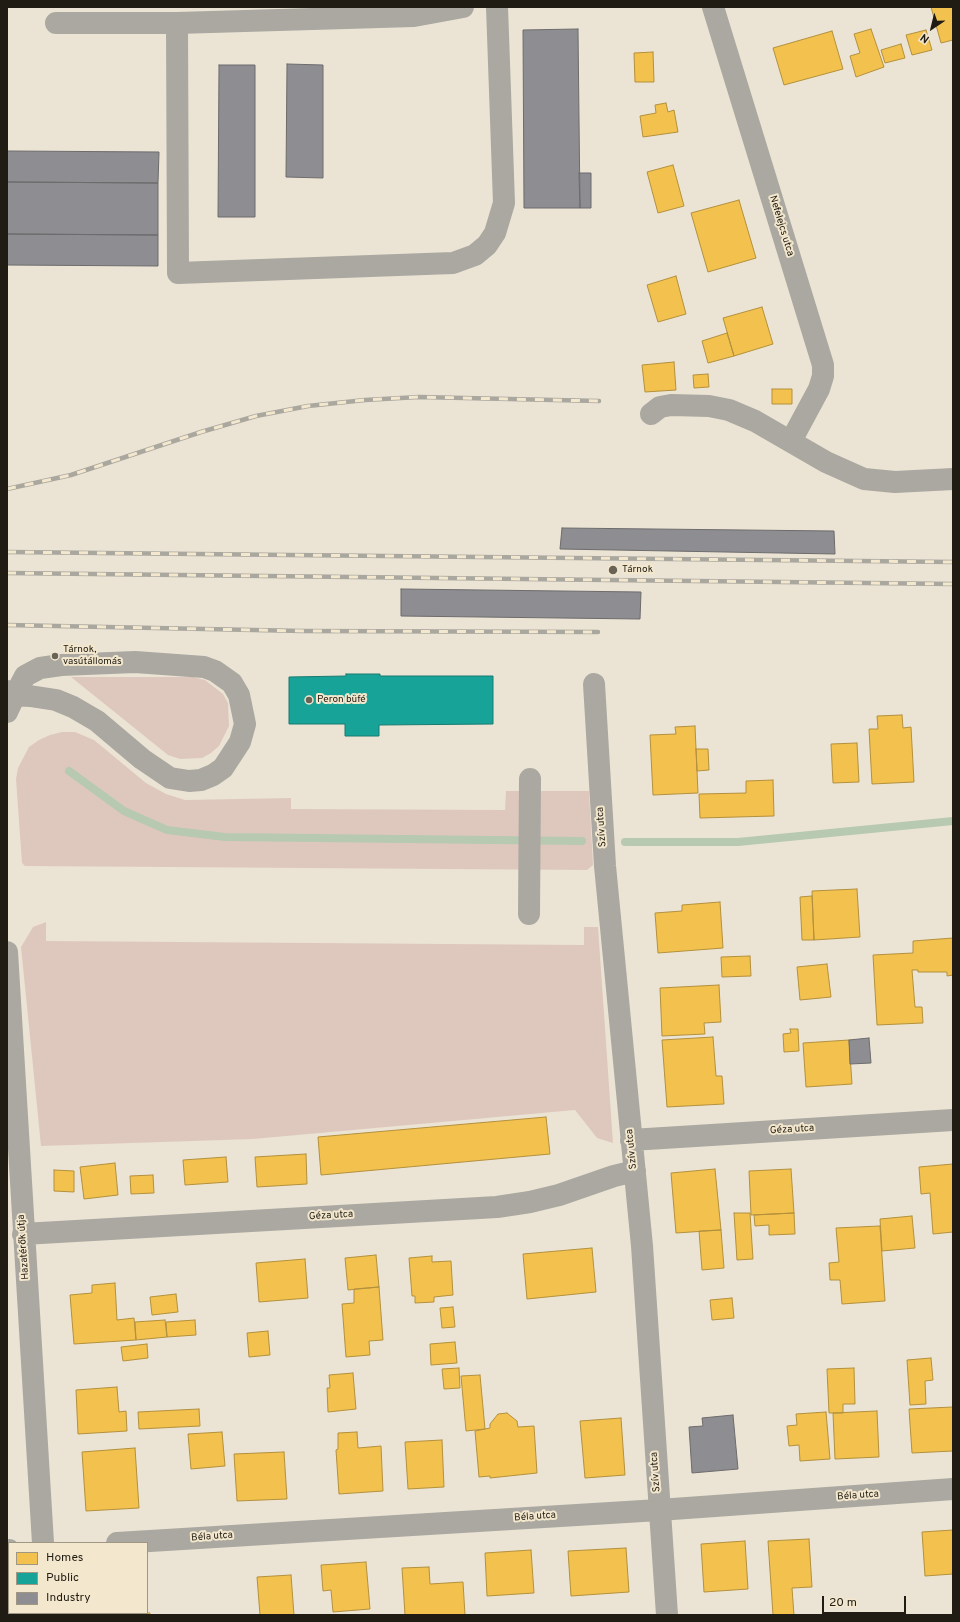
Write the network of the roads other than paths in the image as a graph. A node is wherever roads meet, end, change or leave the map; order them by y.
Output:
1 (463, 7) edge
2 (498, 7) edge
3 (713, 7) edge
4 (56, 23) dead end
5 (177, 23) junction
6 (651, 414) dead end
7 (791, 441) junction
8 (953, 479) edge
9 (594, 684) dead end
10 (10, 699) edge
11 (530, 779) dead end
12 (529, 914) dead end
13 (7, 952) edge
14 (953, 1120) edge
15 (631, 1140) junction
16 (635, 1171) junction
17 (14, 1183) edge
18 (23, 1234) junction
19 (953, 1489) edge
20 (659, 1510) junction
21 (43, 1542) edge
22 (133, 1542) edge
23 (667, 1615) edge

1 - 5 street
2 - 5 street
3 - 7 street, Nefelejcs utca
4 - 5 street
6 - 7 street
7 - 8 street
9 - 15 street, Szív utca
10 - 10 street
11 - 12 street
13 - 17 street, Hazatérők útja
14 - 15 street, Géza utca
15 - 16 street, Szív utca
16 - 18 street, Géza utca
16 - 20 street, Szív utca
17 - 18 street, Hazatérők útja
18 - 21 street, Hazatérők útja
19 - 20 street, Béla utca
20 - 22 street, Béla utca
20 - 23 street, Szív utca

